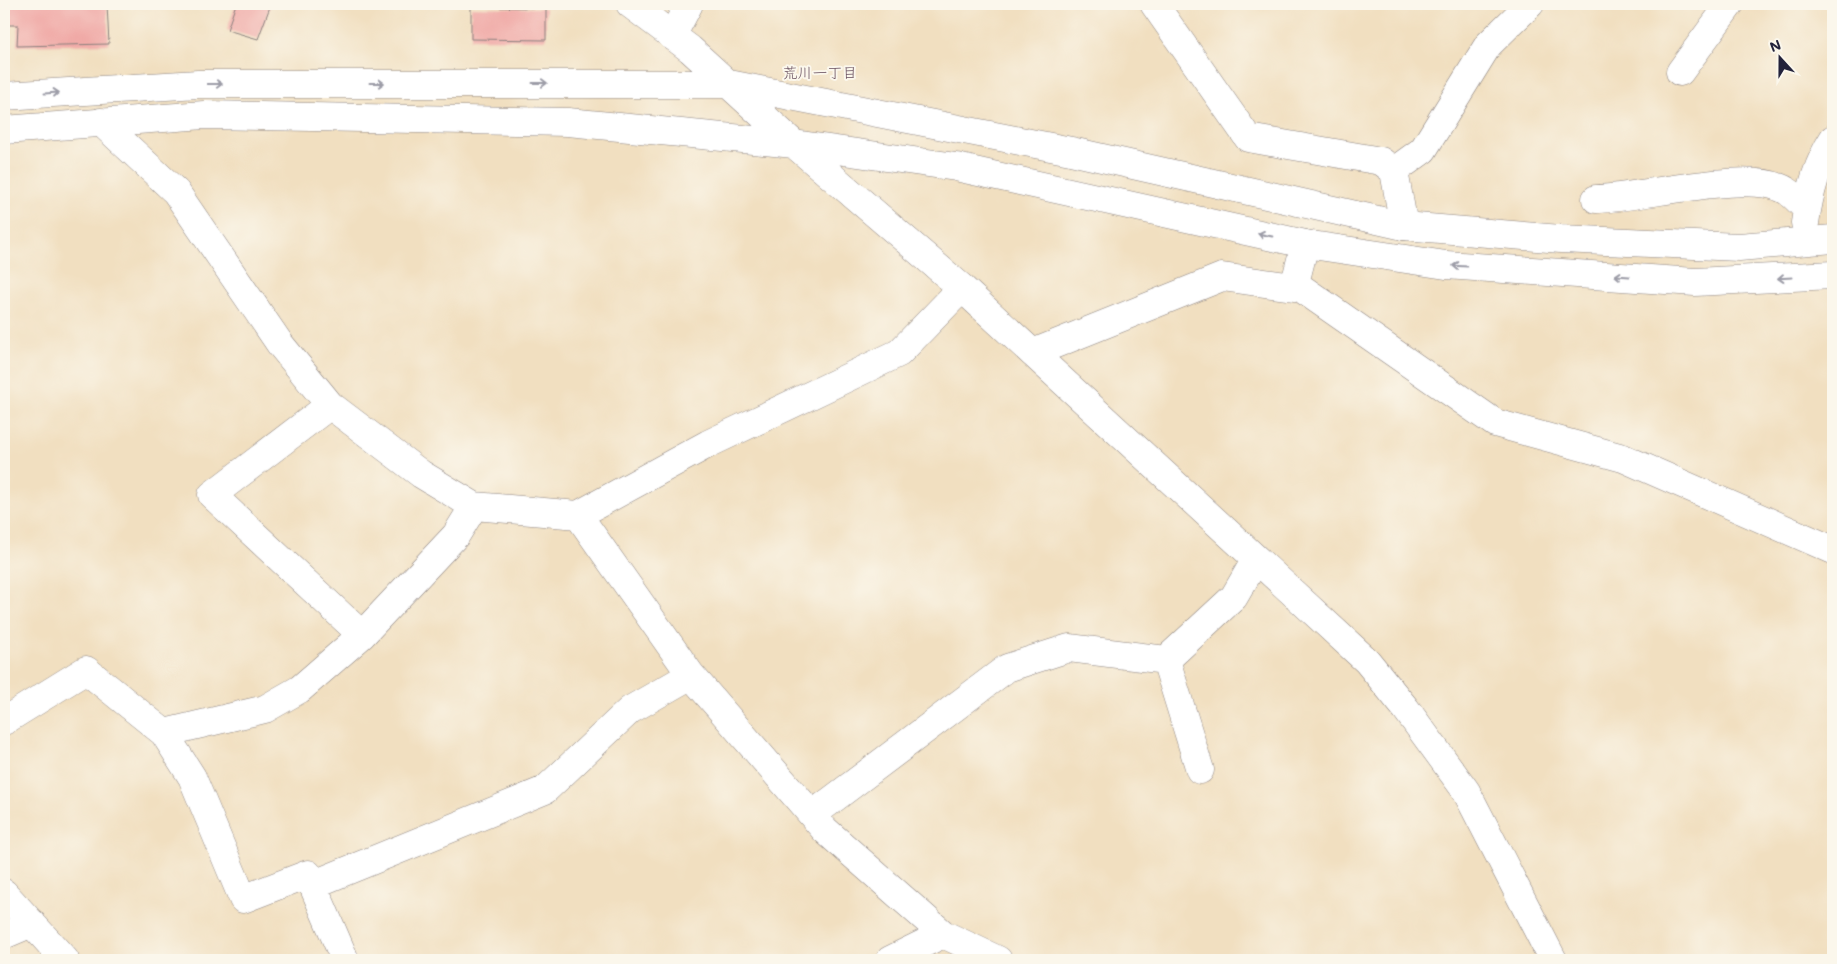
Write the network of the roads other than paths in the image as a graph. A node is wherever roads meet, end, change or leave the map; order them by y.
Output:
1 (630, 4) edge
2 (689, 4) edge
3 (1154, 4) edge
4 (1530, 4) edge
5 (1730, 4) edge
6 (672, 36) junction
7 (1680, 72) dead end
8 (729, 84) junction
9 (4, 96) edge
10 (101, 122) junction
11 (4, 130) edge
12 (1833, 138) edge
13 (794, 144) junction
14 (1394, 171) junction
15 (1824, 178) edge
16 (1596, 199) dead end
17 (1807, 209) junction
18 (1404, 226) junction
19 (1833, 239) edge
20 (1802, 242) junction
21 (1305, 244) junction
22 (1833, 276) edge
23 (1294, 287) junction
24 (962, 288) junction
25 (1033, 353) junction
26 (330, 405) junction
27 (474, 506) junction
28 (578, 515) junction
29 (1833, 550) edge
30 (1255, 561) junction
31 (362, 635) junction
32 (1166, 660) junction
33 (691, 675) junction
34 (4, 722) edge
35 (164, 733) junction
36 (1200, 770) dead end
37 (812, 814) junction
38 (312, 885) junction
39 (4, 893) edge
40 (32, 923) junction
41 (943, 934) junction
42 (4, 935) edge
43 (991, 959) edge
44 (65, 960) edge
45 (345, 960) edge
46 (890, 960) edge
47 (1553, 960) edge

1 - 6 street
2 - 6 street
3 - 14 street
4 - 14 street
5 - 7 street
6 - 8 street
9 -> 8 street
8 - 13 street
8 - 18 street
10 - 11 street
10 - 13 street
10 - 26 street
12 - 15 street
21 -> 13 street
13 - 24 street
14 - 18 street
15 - 17 street
16 - 17 street
17 - 20 street
18 - 20 street
19 - 20 street
22 -> 21 street
21 - 23 street
23 - 25 street
23 - 29 street
24 - 25 street
24 - 28 street
25 - 30 street
26 - 27 street
26 - 31 street
27 - 28 street
27 - 31 street
28 - 33 street
30 - 32 street
30 - 47 street
31 - 35 street
32 - 36 street
32 - 37 street
33 - 37 street
33 - 38 street
34 - 35 street
35 - 38 street
37 - 41 street
38 - 45 street
39 - 40 street
40 - 42 street
40 - 44 street
41 - 43 street
41 - 46 street

